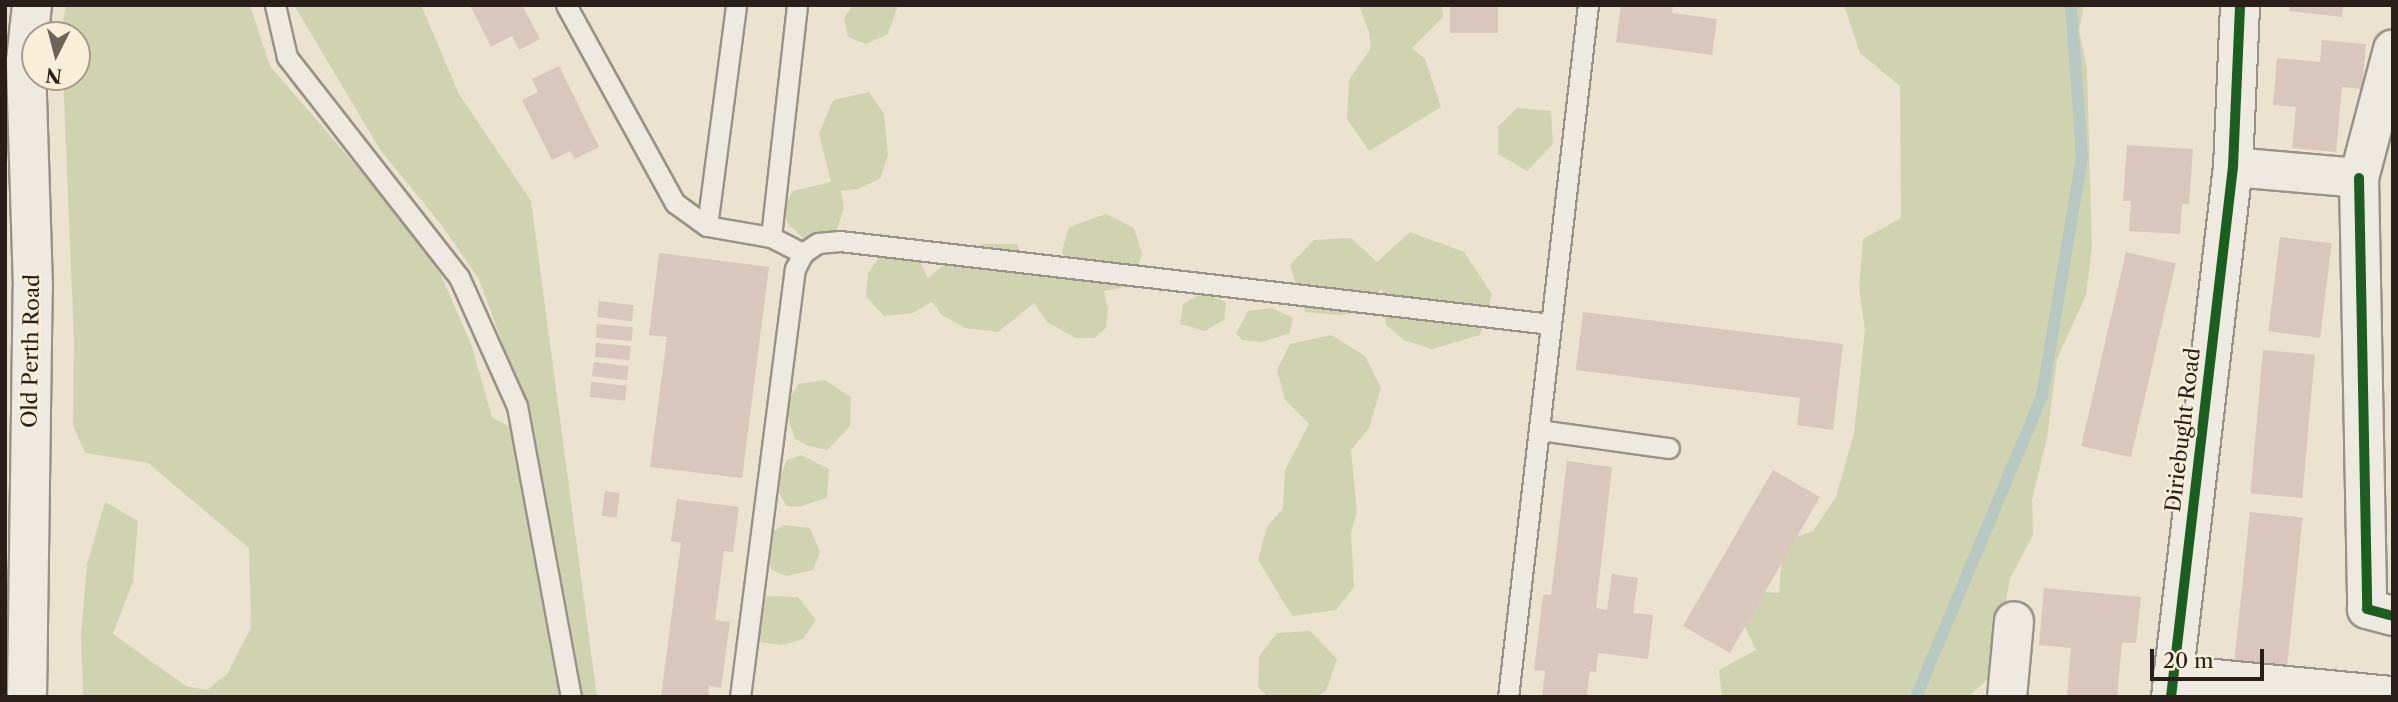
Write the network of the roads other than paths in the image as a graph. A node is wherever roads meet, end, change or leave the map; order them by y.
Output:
1 (32, 5) edge
2 (275, 5) edge
3 (566, 5) edge
4 (736, 5) edge
5 (797, 5) edge
6 (1588, 5) edge
7 (2241, 5) edge
8 (2393, 49) edge
9 (2233, 167) junction
10 (2359, 178) junction
11 (707, 226) junction
12 (771, 237) junction
13 (803, 253) junction
14 (1551, 324) junction
15 (1539, 430) junction
16 (1669, 448) dead end
17 (2393, 616) edge
18 (2014, 621) dead end
19 (2172, 686) edge
20 (2393, 696) edge
21 (27, 697) edge
22 (571, 697) edge
23 (740, 697) edge
24 (1508, 697) edge
25 (2007, 697) edge

1 - 21 street, Old Perth Road
2 - 22 lane
3 - 11 lane
4 - 11 lane
5 - 12 lane
6 - 14 lane
7 - 9 street, Diriebught Road
8 - 10 street
9 - 10 street
9 - 19 street, Diriebught Road
10 - 17 street
11 - 12 lane
12 - 13 lane
13 - 14 lane
13 - 23 lane
14 - 15 lane
15 - 16 lane
15 - 24 lane
18 - 25 street
19 - 20 street

